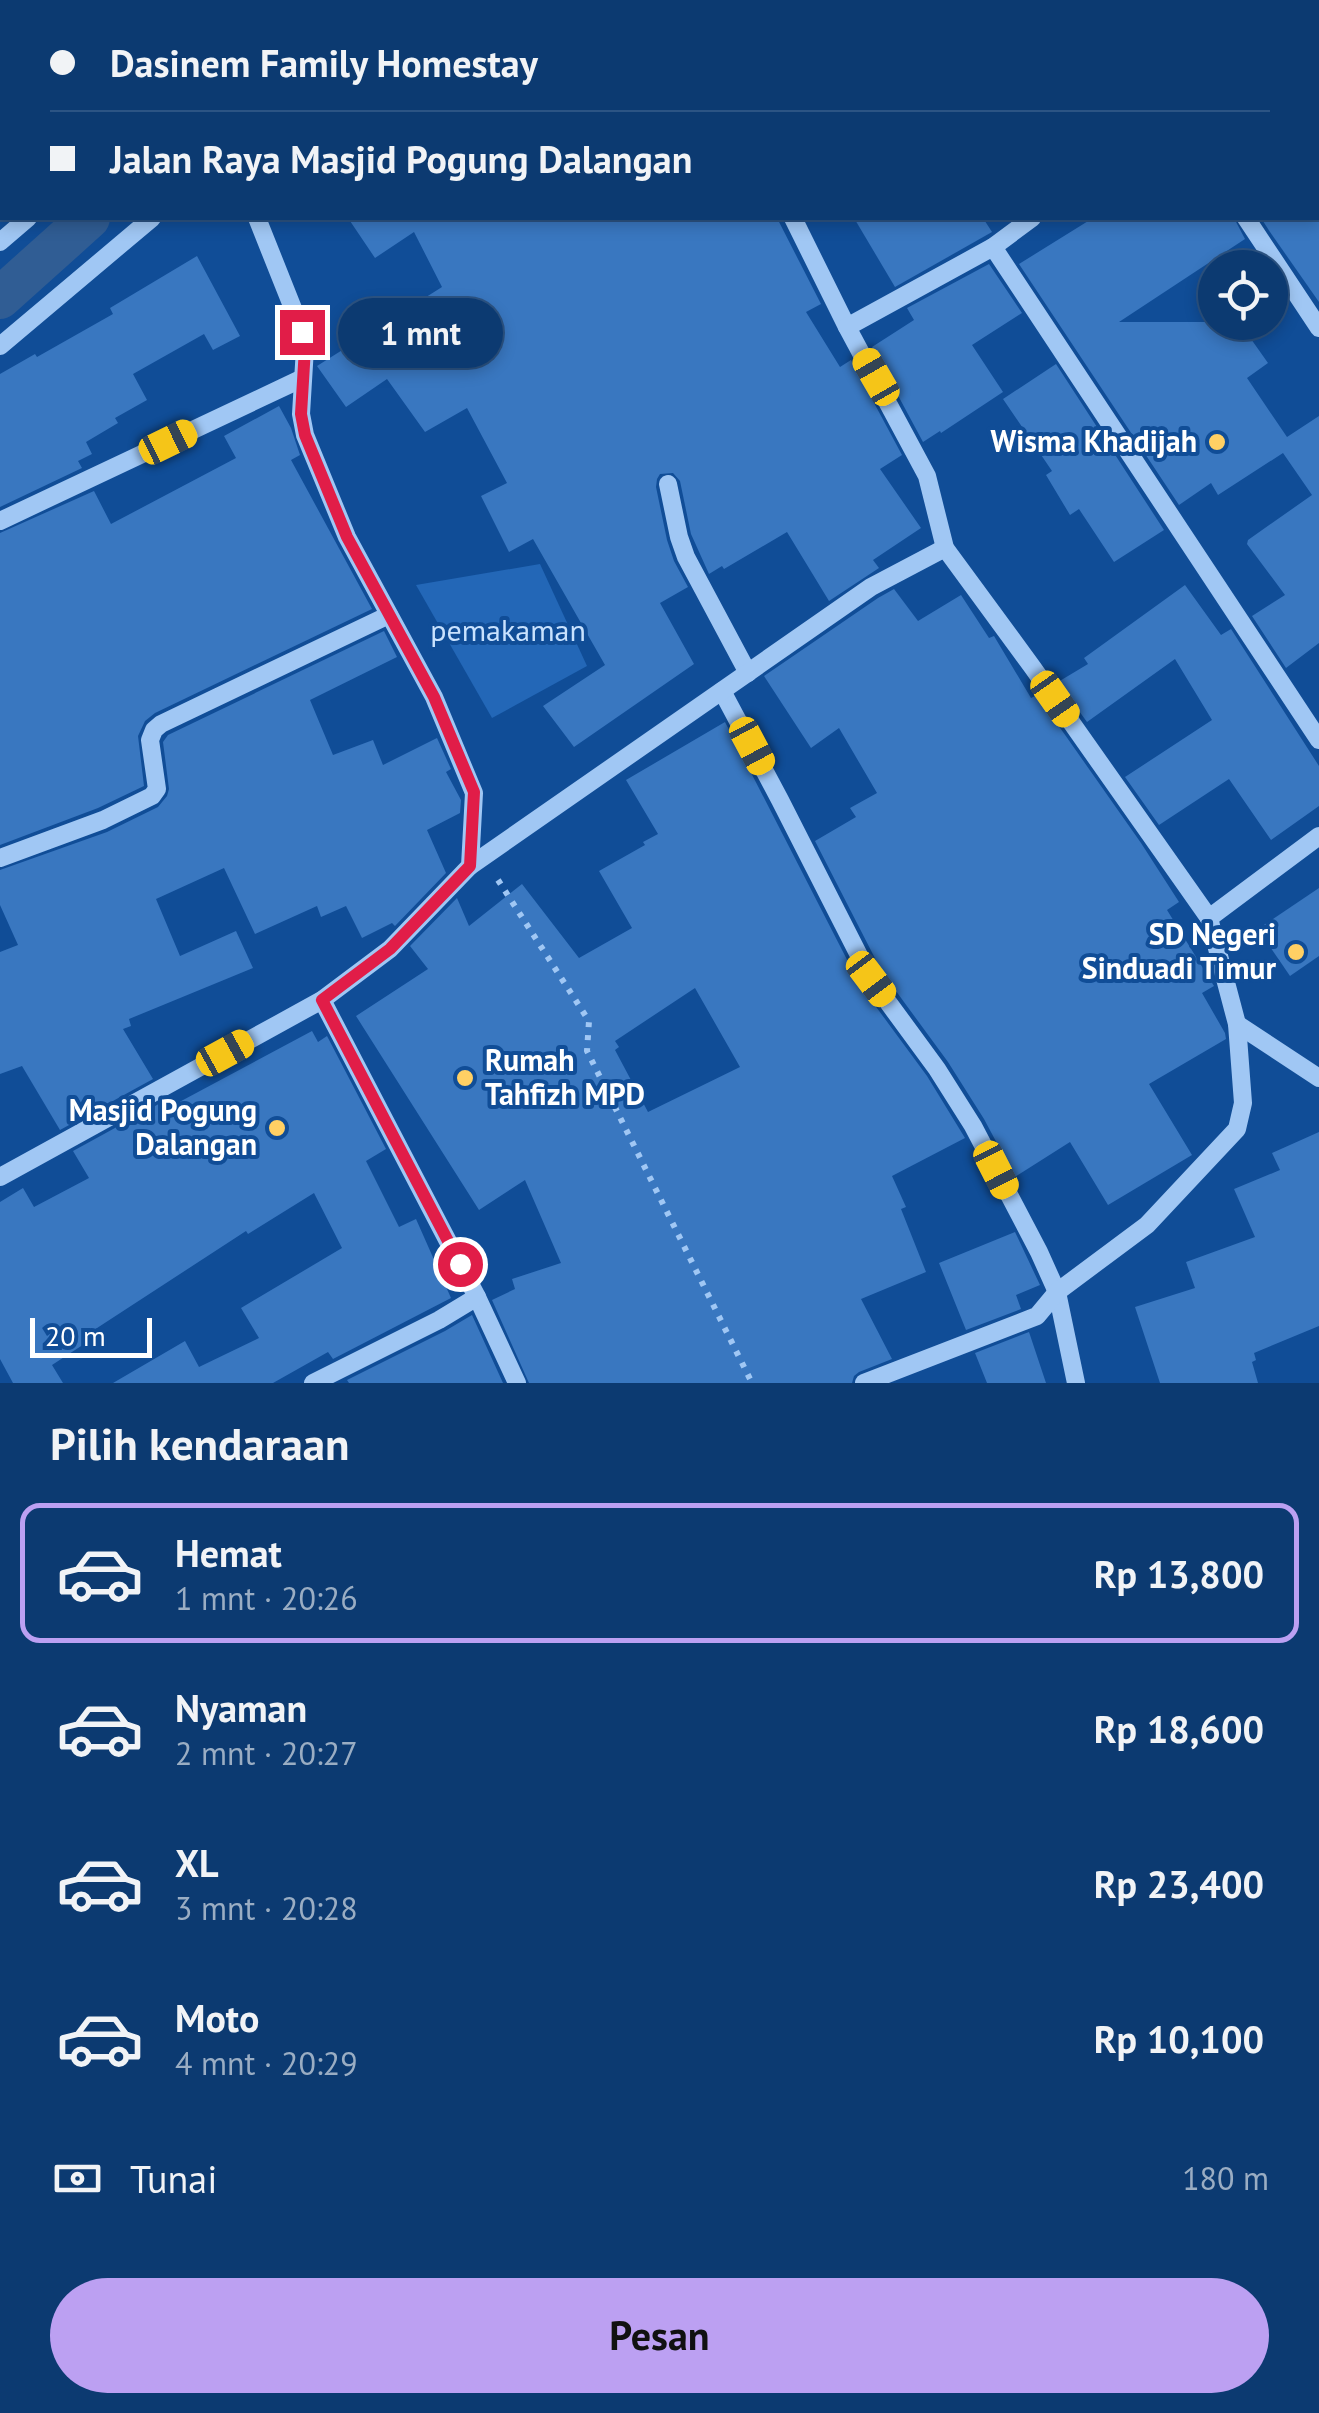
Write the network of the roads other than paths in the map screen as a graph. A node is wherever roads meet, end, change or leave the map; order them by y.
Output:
1 (26, 220) edge
2 (150, 220) edge
3 (258, 220) edge
4 (795, 220) edge
5 (1029, 220) edge
6 (1247, 220) edge
7 (0, 242) edge
8 (993, 247) junction
9 (847, 327) junction
10 (1319, 328) edge
11 (0, 346) edge
12 (303, 378) junction
13 (668, 484) dead end
14 (0, 521) edge
15 (945, 548) junction
16 (389, 615) junction
17 (748, 673) junction
18 (722, 691) junction
19 (1319, 740) edge
20 (1319, 836) edge
21 (0, 858) edge
22 (476, 862) junction
23 (1209, 918) junction
24 (322, 1000) junction
25 (1238, 1024) junction
26 (1319, 1078) edge
27 (0, 1178) edge
28 (1056, 1292) junction
29 (477, 1296) junction
30 (312, 1383) edge
31 (517, 1383) edge
32 (864, 1383) edge
33 (1076, 1383) edge

1 - 7 street
2 - 11 street
3 - 12 street
4 - 9 street
5 - 8 street
6 - 10 street
8 - 9 street
8 - 19 street
9 - 15 street
12 - 14 street
12 - 16 street
13 - 17 street
15 - 17 street
15 - 23 street
16 - 21 street
16 - 22 street
17 - 18 street
18 - 22 street
18 - 28 street
20 - 23 street
22 - 24 street
23 - 25 street
24 - 27 street
24 - 29 street
25 - 26 street
25 - 28 street
28 - 32 street
28 - 33 street
29 - 30 street
29 - 31 street

